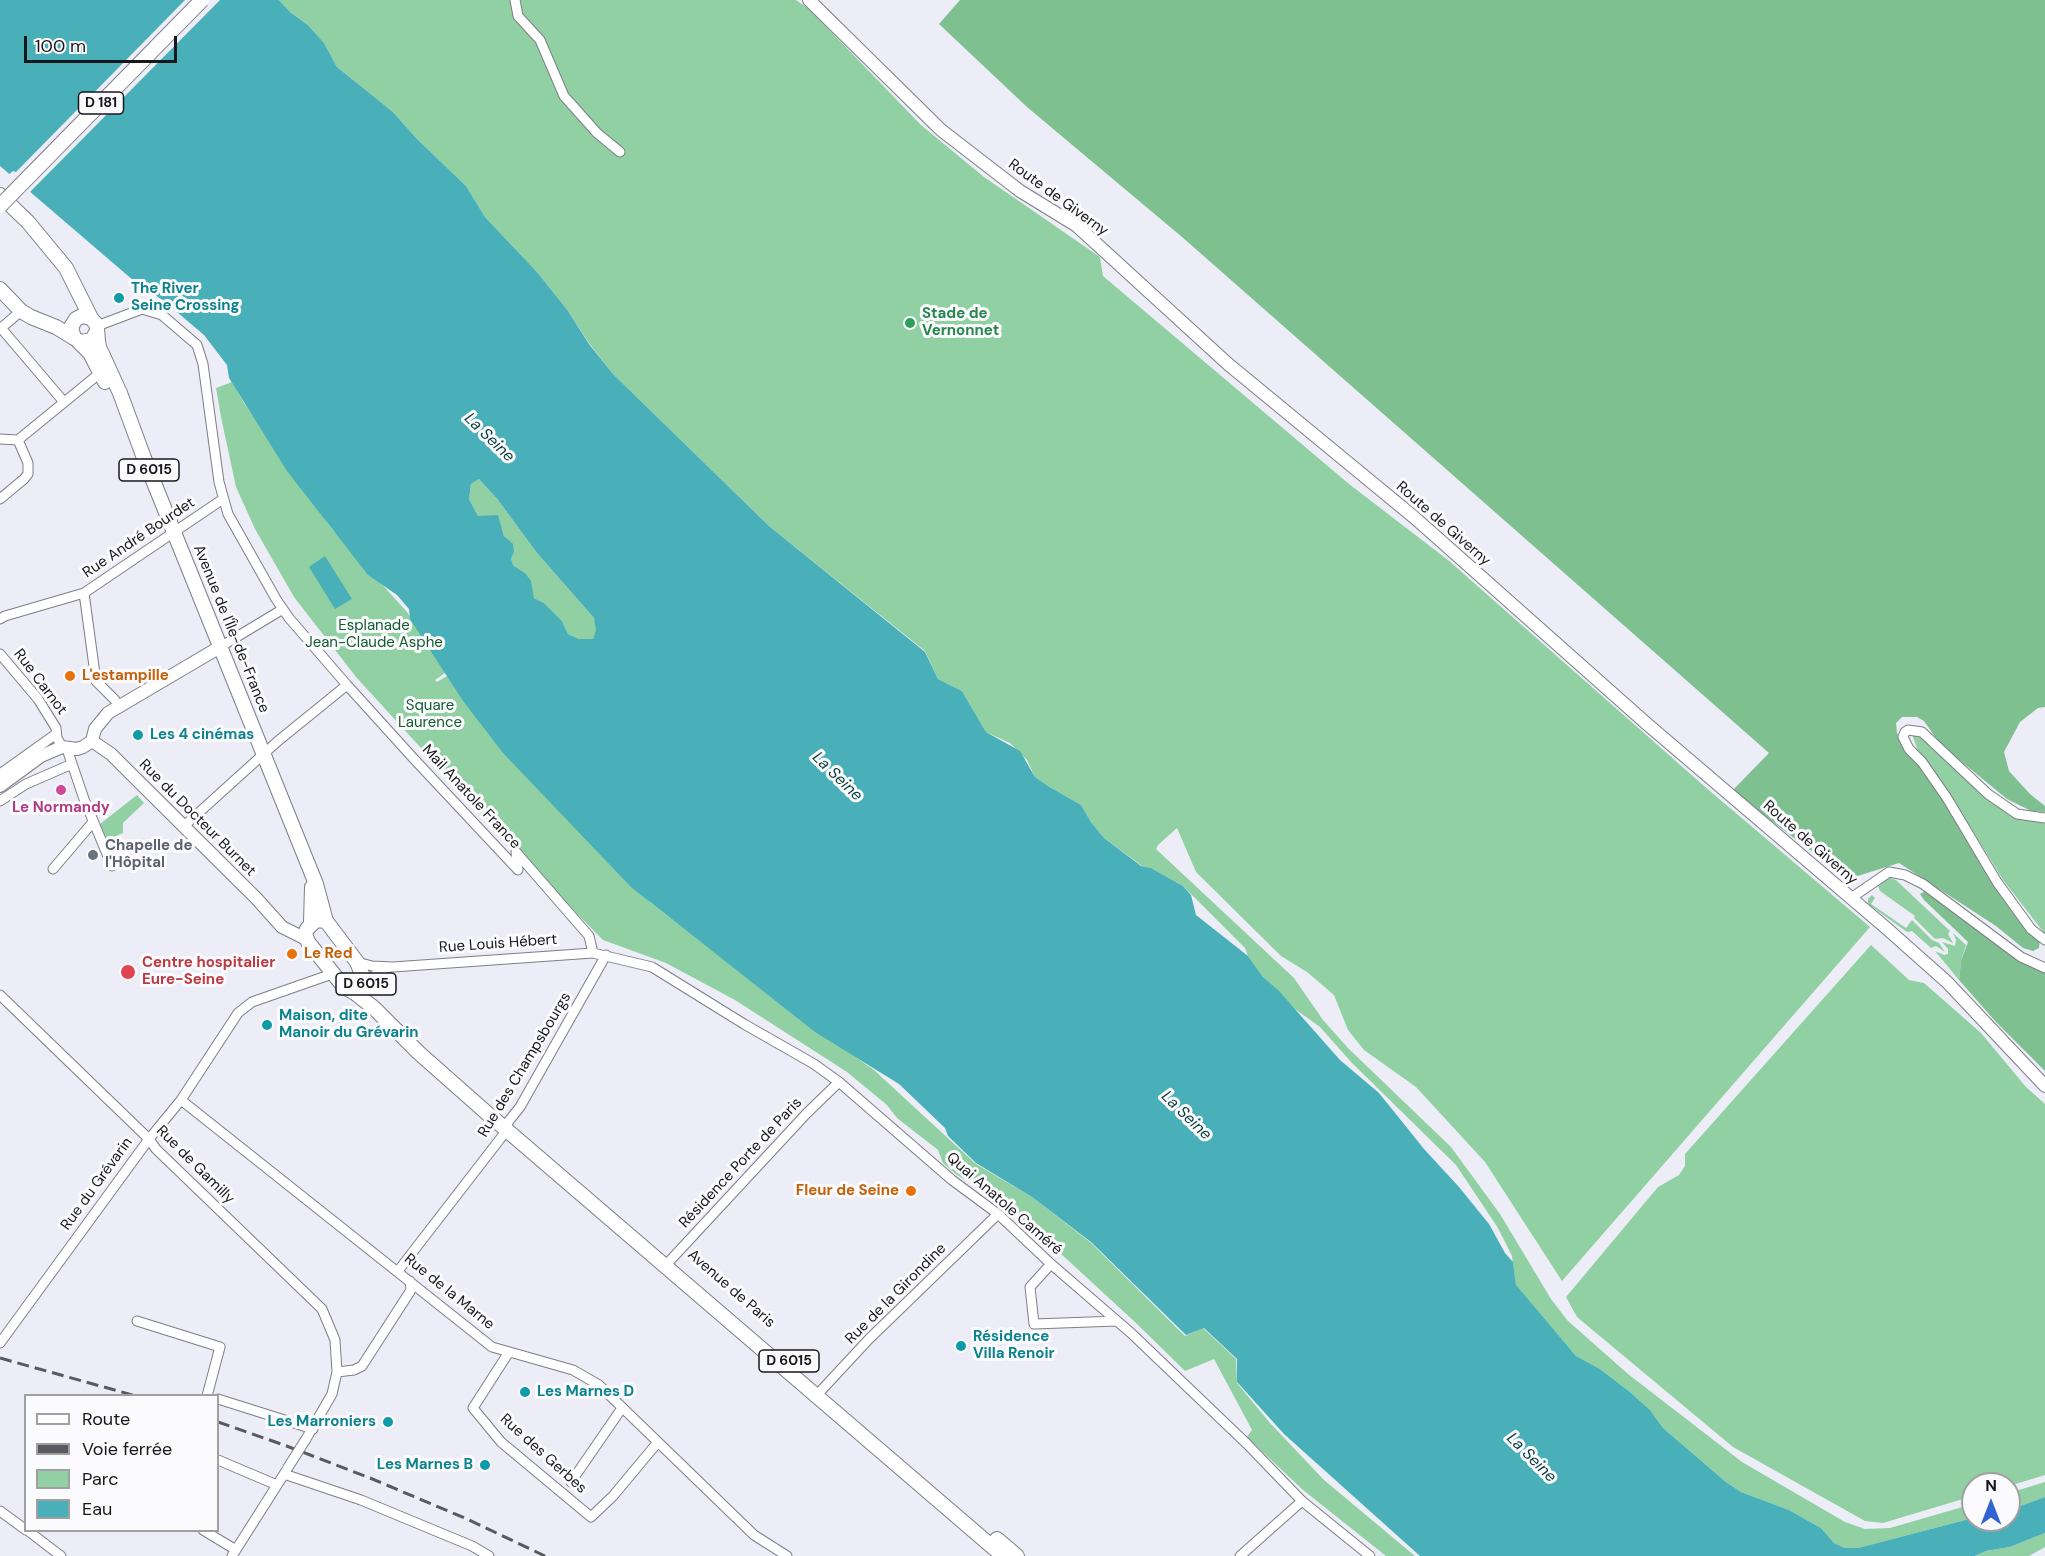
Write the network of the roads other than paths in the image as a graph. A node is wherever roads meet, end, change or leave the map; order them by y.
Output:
1 (202, 0) edge
2 (515, 0) edge
3 (809, 0) edge
4 (620, 152) dead end
5 (0, 195) edge
6 (0, 206) edge
7 (0, 289) edge
8 (81, 300) junction
9 (21, 311) junction
10 (74, 321) junction
11 (95, 325) junction
12 (56, 327) junction
13 (1, 328) edge
14 (76, 339) junction
15 (100, 373) junction
16 (64, 402) junction
17 (125, 408) junction
18 (0, 439) edge
19 (18, 440) junction
20 (0, 499) edge
21 (223, 499) junction
22 (174, 531) junction
23 (84, 593) junction
24 (283, 609) junction
25 (0, 619) edge
26 (220, 647) junction
27 (0, 654) edge
28 (347, 685) junction
29 (119, 707) junction
30 (56, 731) junction
31 (92, 741) junction
32 (65, 748) junction
33 (262, 756) junction
34 (72, 764) junction
35 (0, 774) edge
36 (0, 786) edge
37 (0, 801) edge
38 (2045, 818) edge
39 (93, 822) junction
40 (184, 826) junction
41 (112, 866) dead end
42 (53, 869) dead end
43 (1851, 898) junction
44 (313, 927) junction
45 (2045, 940) edge
46 (593, 953) junction
47 (606, 956) junction
48 (357, 962) junction
49 (393, 966) junction
50 (2045, 968) edge
51 (332, 974) junction
52 (366, 984) junction
53 (355, 993) junction
54 (0, 995) edge
55 (374, 1008) junction
56 (839, 1082) junction
57 (2045, 1086) edge
58 (181, 1100) junction
59 (507, 1130) junction
60 (149, 1139) junction
61 (998, 1214) junction
62 (668, 1263) junction
63 (1051, 1264) junction
64 (398, 1271) junction
65 (410, 1281) junction
66 (137, 1321) dead end
67 (1117, 1321) junction
68 (0, 1343) edge
69 (509, 1352) junction
70 (337, 1372) junction
71 (819, 1393) junction
72 (207, 1394) edge
73 (219, 1399) edge
74 (622, 1408) junction
75 (313, 1429) junction
76 (658, 1442) junction
77 (219, 1460) edge
78 (285, 1471) junction
79 (571, 1482) dead end
80 (277, 1485) junction
81 (1302, 1501) junction
82 (0, 1511) edge
83 (24, 1529) edge
84 (29, 1532) edge
85 (206, 1532) edge
86 (773, 1547) junction
87 (234, 1553) edge
88 (61, 1556) edge
89 (489, 1556) edge
90 (766, 1556) edge
91 (787, 1556) edge
92 (1003, 1556) edge
93 (1017, 1556) edge
94 (1240, 1556) edge
95 (1370, 1556) edge

1 - 6 main road, D 181, bridge
2 - 4 street
3 - 43 main road, Route de Giverny
5 - 8 main road, D 6015
7 - 9 main road
8 - 10 main road
8 - 11 main road, D 6015
9 - 12 main road
9 - 13 street
10 - 11 main road
10 - 12 main road
10 - 14 main road
11 - 14 main road
11 - 17 main road, Avenue de l'Île-de-France / D 6015
11 - 21 street, Mail Anatole France
12 - 14 main road
13 - 16 street
14 - 15 main road, Avenue de l'Île-de-France / D 6015
15 - 16 street
15 - 17 main road, Avenue de l'Île-de-France / D 6015
16 - 19 street
17 - 22 main road, Avenue de l'Île-de-France / D 6015
18 - 19 street
19 - 20 street
21 - 22 street, Rue André Bourdet
21 - 24 street, Mail Anatole France
22 - 23 street, Rue André Bourdet
22 - 26 main road, Avenue de l'Île-de-France / D 6015
23 - 25 street
23 - 29 street, Rue André Bourdet
24 - 26 street
24 - 28 street, Mail Anatole France
26 - 29 main road
26 - 33 main road, Avenue de l'Île-de-France / D 6015
27 - 30 street, Rue Carnot
28 - 33 street
28 - 46 street, Mail Anatole France
29 - 31 main road
30 - 32 street, Rue Carnot
30 - 35 street
31 - 32 main road
31 - 40 main road, Rue du Docteur Burnet
32 - 34 street, Rue Carnot
32 - 36 main road
33 - 40 street
33 - 44 main road, Avenue de l'Île-de-France / D 6015
34 - 37 street
34 - 39 street, Rue Carnot
38 - 45 street
39 - 41 street, Rue Carnot
39 - 42 street
40 - 44 main road, Rue du Docteur Burnet
43 - 50 street
43 - 57 main road, Route de Giverny
44 - 48 main road, Avenue de l'Île-de-France / D 6015
44 - 51 main road, Avenue de l'Île-de-France / D 6015
46 - 47 street, Rue Louis Hébert
46 - 49 street, Rue Louis Hébert
47 - 56 street, Quai Anatole Caméré
47 - 59 street, Rue des Champsbourgs
48 - 49 street, Rue Louis Hébert
48 - 52 main road, Avenue de l'Île-de-France / D 6015
49 - 52 street, Rue Louis Hébert
51 - 53 main road, Avenue de l'Île-de-France / D 6015
51 - 58 street, Rue du Grévarin
52 - 53 main road, D 6015
52 - 55 main road, Avenue de Paris / D 6015
53 - 55 main road, Avenue de Paris / D 6015
54 - 60 street, Rue de Gamilly
55 - 59 main road, Avenue de Paris / D 6015
56 - 61 street, Quai Anatole Caméré
56 - 62 street, Résidence Porte de Paris
58 - 60 street, Rue du Grévarin
58 - 64 street, Rue de la Marne
59 - 62 main road, Avenue de Paris / D 6015
59 - 64 street, Rue des Champsbourgs
60 - 68 street, Rue du Grévarin
60 - 70 street, Rue de Gamilly
61 - 63 street, Quai Anatole Caméré
61 - 71 street, Rue de la Girondine
62 - 71 main road, Avenue de Paris / D 6015
63 - 67 street, Quai Anatole Caméré
63 - 67 street
64 - 65 street, Rue de la Marne
65 - 69 street, Rue de la Marne
65 - 70 street
66 - 72 street
67 - 81 street, Quai Anatole Caméré
69 - 74 street, Rue de la Marne
69 - 76 street, Rue des Gerbes
70 - 75 street
71 - 92 main road, Avenue de Paris / D 6015
71 - 93 main road, Avenue de Paris / D 6015
73 - 75 street
74 - 76 street, Rue de la Marne
74 - 79 street
75 - 78 street, bridge
76 - 86 street, Rue de la Marne
77 - 80 street
78 - 80 street
78 - 89 street
80 - 87 street
81 - 94 street
81 - 95 street, Quai Anatole Caméré
82 - 83 street
84 - 88 street
85 - 87 street
86 - 90 street
86 - 91 street, Rue de la Marne

